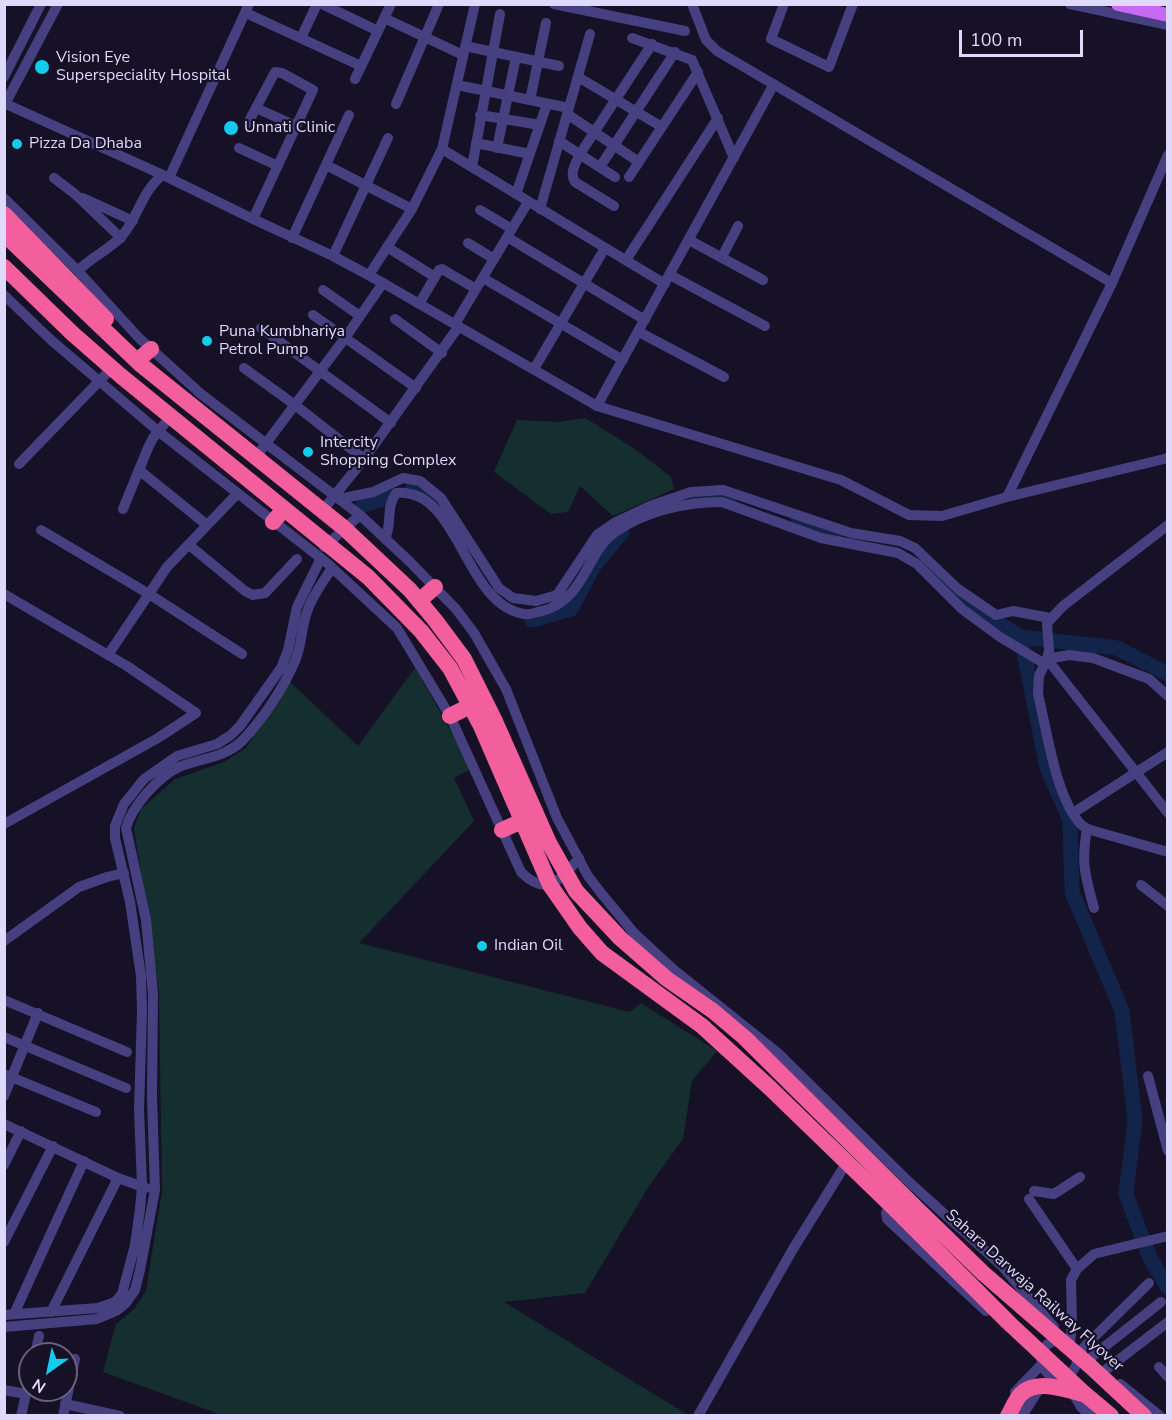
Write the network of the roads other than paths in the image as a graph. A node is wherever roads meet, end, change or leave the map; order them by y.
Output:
1 (41, 4) edge
2 (58, 4) edge
3 (319, 4) edge
4 (391, 4) edge
5 (439, 4) edge
6 (475, 4) edge
7 (554, 4) edge
8 (692, 4) edge
9 (784, 4) edge
10 (853, 4) edge
11 (1070, 4) edge
12 (1118, 4) edge
13 (248, 9) edge
14 (500, 14) dead end
15 (1167, 15) edge
16 (384, 18) junction
17 (546, 23) dead end
18 (1167, 26) edge
19 (378, 31) junction
20 (685, 31) dead end
21 (590, 34) dead end
22 (301, 38) junction
23 (426, 38) junction
24 (632, 38) dead end
25 (652, 44) junction
26 (464, 50) junction
27 (493, 52) junction
28 (675, 52) junction
29 (516, 57) junction
30 (538, 61) junction
31 (362, 66) junction
32 (559, 66) dead end
33 (698, 72) junction
34 (4, 76) edge
35 (578, 77) junction
36 (356, 79) dead end
37 (774, 84) junction
38 (457, 85) junction
39 (484, 91) junction
40 (508, 96) junction
41 (616, 99) junction
42 (530, 100) junction
43 (396, 104) dead end
44 (547, 104) junction
45 (5, 105) edge
46 (256, 108) junction
47 (568, 111) junction
48 (636, 111) junction
49 (349, 115) dead end
50 (480, 115) junction
51 (718, 118) junction
52 (503, 119) junction
53 (248, 123) dead end
54 (540, 125) junction
55 (296, 126) junction
56 (662, 127) junction
57 (594, 132) junction
58 (388, 138) dead end
59 (559, 141) junction
60 (476, 143) junction
61 (614, 146) junction
62 (239, 148) dead end
63 (498, 148) junction
64 (442, 149) junction
65 (530, 154) junction
66 (580, 154) junction
67 (1167, 155) edge
68 (734, 158) junction
69 (639, 162) junction
70 (326, 165) junction
71 (278, 166) junction
72 (472, 167) junction
73 (600, 167) junction
74 (166, 176) junction
75 (615, 177) dead end
76 (629, 177) dead end
77 (54, 178) dead end
78 (366, 185) junction
79 (75, 194) junction
80 (516, 194) junction
81 (4, 198) edge
82 (528, 202) junction
83 (614, 206) dead end
84 (412, 209) junction
85 (540, 209) junction
86 (480, 210) dead end
87 (4, 214) edge
88 (253, 219) junction
89 (133, 220) junction
90 (738, 226) dead end
91 (510, 233) junction
92 (4, 234) edge
93 (120, 237) junction
94 (292, 238) junction
95 (689, 240) junction
96 (468, 243) dead end
97 (387, 247) junction
98 (605, 248) junction
99 (333, 256) junction
100 (722, 257) junction
101 (494, 259) junction
102 (626, 260) junction
103 (4, 267) edge
104 (78, 271) junction
105 (369, 275) junction
106 (435, 277) junction
107 (483, 278) junction
108 (668, 280) junction
109 (764, 280) dead end
110 (4, 281) edge
111 (1112, 282) junction
112 (383, 283) junction
113 (584, 283) junction
114 (476, 289) junction
115 (323, 290) dead end
116 (4, 295) edge
117 (419, 304) junction
118 (313, 315) dead end
119 (360, 316) junction
120 (395, 319) dead end
121 (645, 320) junction
122 (560, 324) junction
123 (457, 325) junction
124 (765, 326) dead end
125 (261, 328) dead end
126 (639, 332) junction
127 (345, 338) junction
128 (79, 339) junction
129 (442, 353) junction
130 (143, 358) junction
131 (623, 360) junction
132 (112, 368) junction
133 (244, 368) dead end
134 (534, 369) junction
135 (320, 371) junction
136 (724, 376) dead end
137 (100, 381) junction
138 (416, 388) junction
139 (295, 405) junction
140 (597, 406) junction
141 (171, 416) junction
142 (223, 421) junction
143 (391, 423) junction
144 (158, 431) junction
145 (266, 443) junction
146 (255, 458) junction
147 (1167, 458) edge
148 (364, 459) junction
149 (19, 464) dead end
150 (139, 470) junction
151 (237, 494) junction
152 (1007, 497) junction
153 (337, 498) junction
154 (123, 509) dead end
155 (284, 509) junction
156 (323, 510) junction
157 (360, 515) junction
158 (273, 522) junction
159 (207, 525) junction
160 (1167, 525) edge
161 (344, 528) junction
162 (41, 530) dead end
163 (386, 539) junction
164 (189, 544) junction
165 (321, 552) junction
166 (297, 559) dead end
167 (332, 568) junction
168 (435, 586) junction
169 (4, 594) edge
170 (149, 594) junction
171 (419, 601) junction
172 (394, 614) junction
173 (1048, 620) junction
174 (242, 654) dead end
175 (108, 655) junction
176 (1046, 659) junction
177 (1167, 696) edge
178 (470, 706) junction
179 (450, 716) junction
180 (1167, 752) edge
181 (1136, 772) junction
182 (1073, 813) junction
183 (1167, 813) edge
184 (522, 821) junction
185 (4, 824) edge
186 (1087, 829) junction
187 (502, 830) junction
188 (1167, 852) edge
189 (579, 858) junction
190 (124, 873) junction
191 (566, 874) junction
192 (550, 885) junction
193 (1141, 885) dead end
194 (1167, 906) edge
195 (1094, 908) dead end
196 (4, 941) edge
197 (4, 1000) edge
198 (38, 1013) junction
199 (4, 1037) edge
200 (25, 1046) junction
201 (127, 1052) dead end
202 (8, 1075) edge
203 (1148, 1076) dead end
204 (126, 1088) dead end
205 (4, 1096) edge
206 (1167, 1103) edge
207 (1156, 1108) junction
208 (96, 1112) dead end
209 (4, 1124) edge
210 (21, 1131) junction
211 (53, 1146) junction
212 (1167, 1151) edge
213 (84, 1161) junction
214 (847, 1162) junction
215 (4, 1165) edge
216 (1080, 1177) dead end
217 (118, 1178) junction
218 (142, 1186) junction
219 (155, 1190) junction
220 (899, 1197) junction
221 (1167, 1236) edge
222 (4, 1242) edge
223 (1077, 1269) junction
224 (1149, 1283) dead end
225 (1161, 1302) dead end
226 (51, 1312) junction
227 (9, 1315) edge
228 (1167, 1322) edge
229 (4, 1327) edge
230 (39, 1336) dead end
231 (38, 1342) edge
232 (1071, 1348) junction
233 (1089, 1359) junction
234 (1041, 1361) junction
235 (1159, 1367) dead end
236 (1104, 1371) junction
237 (1063, 1376) junction
238 (1167, 1377) edge
239 (1046, 1380) junction
240 (1086, 1395) junction
241 (66, 1404) joint
242 (104, 1414) edge
243 (63, 1416) edge
244 (120, 1416) edge
245 (698, 1416) edge
246 (1001, 1416) edge
247 (1008, 1416) edge
248 (1022, 1416) edge
249 (1091, 1416) edge
250 (1111, 1416) edge
251 (1144, 1416) edge
252 (1160, 1416) edge

1 - 34 street
2 - 45 street
3 - 19 street
3 - 22 street
4 - 16 street
5 - 23 street
6 - 26 street
7 - 20 street
8 - 37 street
9 - 10 street
11 - 18 street
12 - 15 main road
13 - 22 street
13 - 74 street
14 - 27 street
16 - 19 street
16 - 23 street
17 - 30 street
19 - 31 street
21 - 35 street
22 - 31 street
23 - 26 street
23 - 43 street
24 - 25 street
25 - 28 street
25 - 41 street
26 - 27 street
26 - 38 street
27 - 29 street
27 - 39 street
28 - 33 street
28 - 48 street
29 - 30 street
29 - 40 street
30 - 32 street
30 - 42 street
31 - 36 street
33 - 51 street
33 - 56 street
35 - 41 street
35 - 47 street
37 - 68 street
37 - 111 street
38 - 39 street
38 - 64 street
39 - 40 street
39 - 50 street
40 - 42 street
40 - 52 street
41 - 48 street
41 - 57 street
42 - 44 street
44 - 47 street
44 - 54 street
45 - 74 street
46 - 53 street
46 - 55 street
46 - 55 street
47 - 57 street
47 - 59 street
48 - 56 street
48 - 61 street
49 - 70 street
50 - 52 street
50 - 60 street
51 - 68 street
51 - 102 street
52 - 54 street
52 - 63 street
54 - 65 street
55 - 71 street
56 - 69 street
57 - 61 street
57 - 66 street
58 - 78 street
59 - 66 street
59 - 85 street
60 - 63 street
60 - 72 street
61 - 69 street
61 - 73 street
62 - 71 street
63 - 65 street
64 - 72 street
64 - 84 street
65 - 80 street
66 - 73 street
66 - 83 street
67 - 111 street
68 - 95 street
69 - 76 street
70 - 78 street
70 - 94 street
71 - 88 street
72 - 80 street
73 - 75 street
74 - 88 street
74 - 89 street
77 - 79 street
78 - 84 street
78 - 99 street
79 - 89 street
79 - 93 street
80 - 82 street
81 - 104 street
82 - 85 street
82 - 91 street
84 - 97 street
85 - 98 street
86 - 91 street
87 - 130 highway
88 - 94 street
89 - 93 street
90 - 100 street
91 - 101 street
91 - 113 street
92 - 130 highway
93 - 104 street
94 - 99 street
95 - 100 street
95 - 108 street
96 - 101 street
97 - 105 street
97 - 106 street
98 - 102 street
98 - 113 street
99 - 105 street
100 - 109 street
101 - 107 street
102 - 108 street
103 - 128 highway
104 - 130 street
105 - 112 street
106 - 114 street
106 - 117 street
107 - 114 street
107 - 122 street
108 - 121 street
108 - 124 street
110 - 128 highway
111 - 152 street
112 - 117 street
112 - 119 street
113 - 121 street
113 - 122 street
114 - 123 street
115 - 119 street
116 - 137 street
117 - 123 street
118 - 127 street
119 - 127 street
120 - 129 street
121 - 126 street
122 - 131 street
122 - 134 street
123 - 129 street
123 - 134 street
125 - 135 street
126 - 131 street
126 - 136 street
127 - 135 street
127 - 138 street
128 - 132 highway
129 - 138 street
130 - 142 highway
131 - 140 street
132 - 137 street
132 - 141 highway
133 - 139 street
134 - 140 street
135 - 139 street
135 - 143 street
137 - 144 street
137 - 149 street
138 - 143 street
139 - 145 street
139 - 148 street
140 - 152 street
141 - 144 street
141 - 155 highway
142 - 145 street
142 - 146 highway
143 - 148 street
144 - 150 street
144 - 151 street
145 - 146 street
145 - 153 street
146 - 156 highway
147 - 152 street
148 - 153 street
150 - 154 street
150 - 159 street
151 - 158 street
151 - 159 street
153 - 156 street
153 - 157 street
153 - 173 street
155 - 158 highway
155 - 165 highway
156 - 161 highway
157 - 161 street
157 - 163 street
158 - 165 street
159 - 164 street
160 - 173 street
161 - 165 street
161 - 171 highway
162 - 170 street
163 - 168 street
163 - 176 street
164 - 166 street
164 - 170 street
165 - 167 street
165 - 172 highway
165 - 190 street
167 - 172 street
167 - 219 street
168 - 171 highway
168 - 189 street
169 - 175 street
170 - 174 street
170 - 175 street
171 - 191 highway
172 - 178 highway
172 - 179 street
173 - 176 street
175 - 185 street
176 - 177 street
176 - 181 street
176 - 182 street
178 - 179 highway
178 - 184 highway
179 - 187 street
180 - 181 street
181 - 182 street
181 - 183 street
182 - 186 street
184 - 187 highway
184 - 192 highway
186 - 188 street
186 - 195 street
187 - 192 street
189 - 191 street
189 - 220 street
190 - 196 street
190 - 218 street
191 - 192 street
191 - 220 highway
192 - 214 highway
193 - 194 street
197 - 198 street
198 - 200 street
198 - 201 street
199 - 200 street
200 - 202 street
200 - 204 street
202 - 205 street
202 - 208 street
203 - 207 street
206 - 207 street
207 - 212 street
209 - 210 street
210 - 211 street
210 - 215 street
211 - 213 street
211 - 222 street
213 - 217 street
213 - 227 street
214 - 220 highway
214 - 245 street
216 - 223 street
217 - 218 street
217 - 226 street
218 - 219 street
218 - 226 street
219 - 229 street
220 - 232 street
220 - 234 street
220 - 240 highway, Sahara Darwaja Railway Flyover, bridge
220 - 251 highway, Sahara Darwaja Railway Flyover, bridge
221 - 223 street
223 - 232 street
224 - 232 street
225 - 233 street
226 - 227 street
228 - 236 street
230 - 231 street
232 - 233 street
232 - 234 street
232 - 237 street
233 - 236 street
234 - 239 street
234 - 246 street
235 - 238 street
236 - 252 street
237 - 239 street
237 - 249 street
239 - 240 highway, bridge
239 - 247 highway, bridge
239 - 248 street
240 - 250 highway, Sahara Darwaja Railway Flyover
241 - 242 street
241 - 243 street
242 - 244 street

